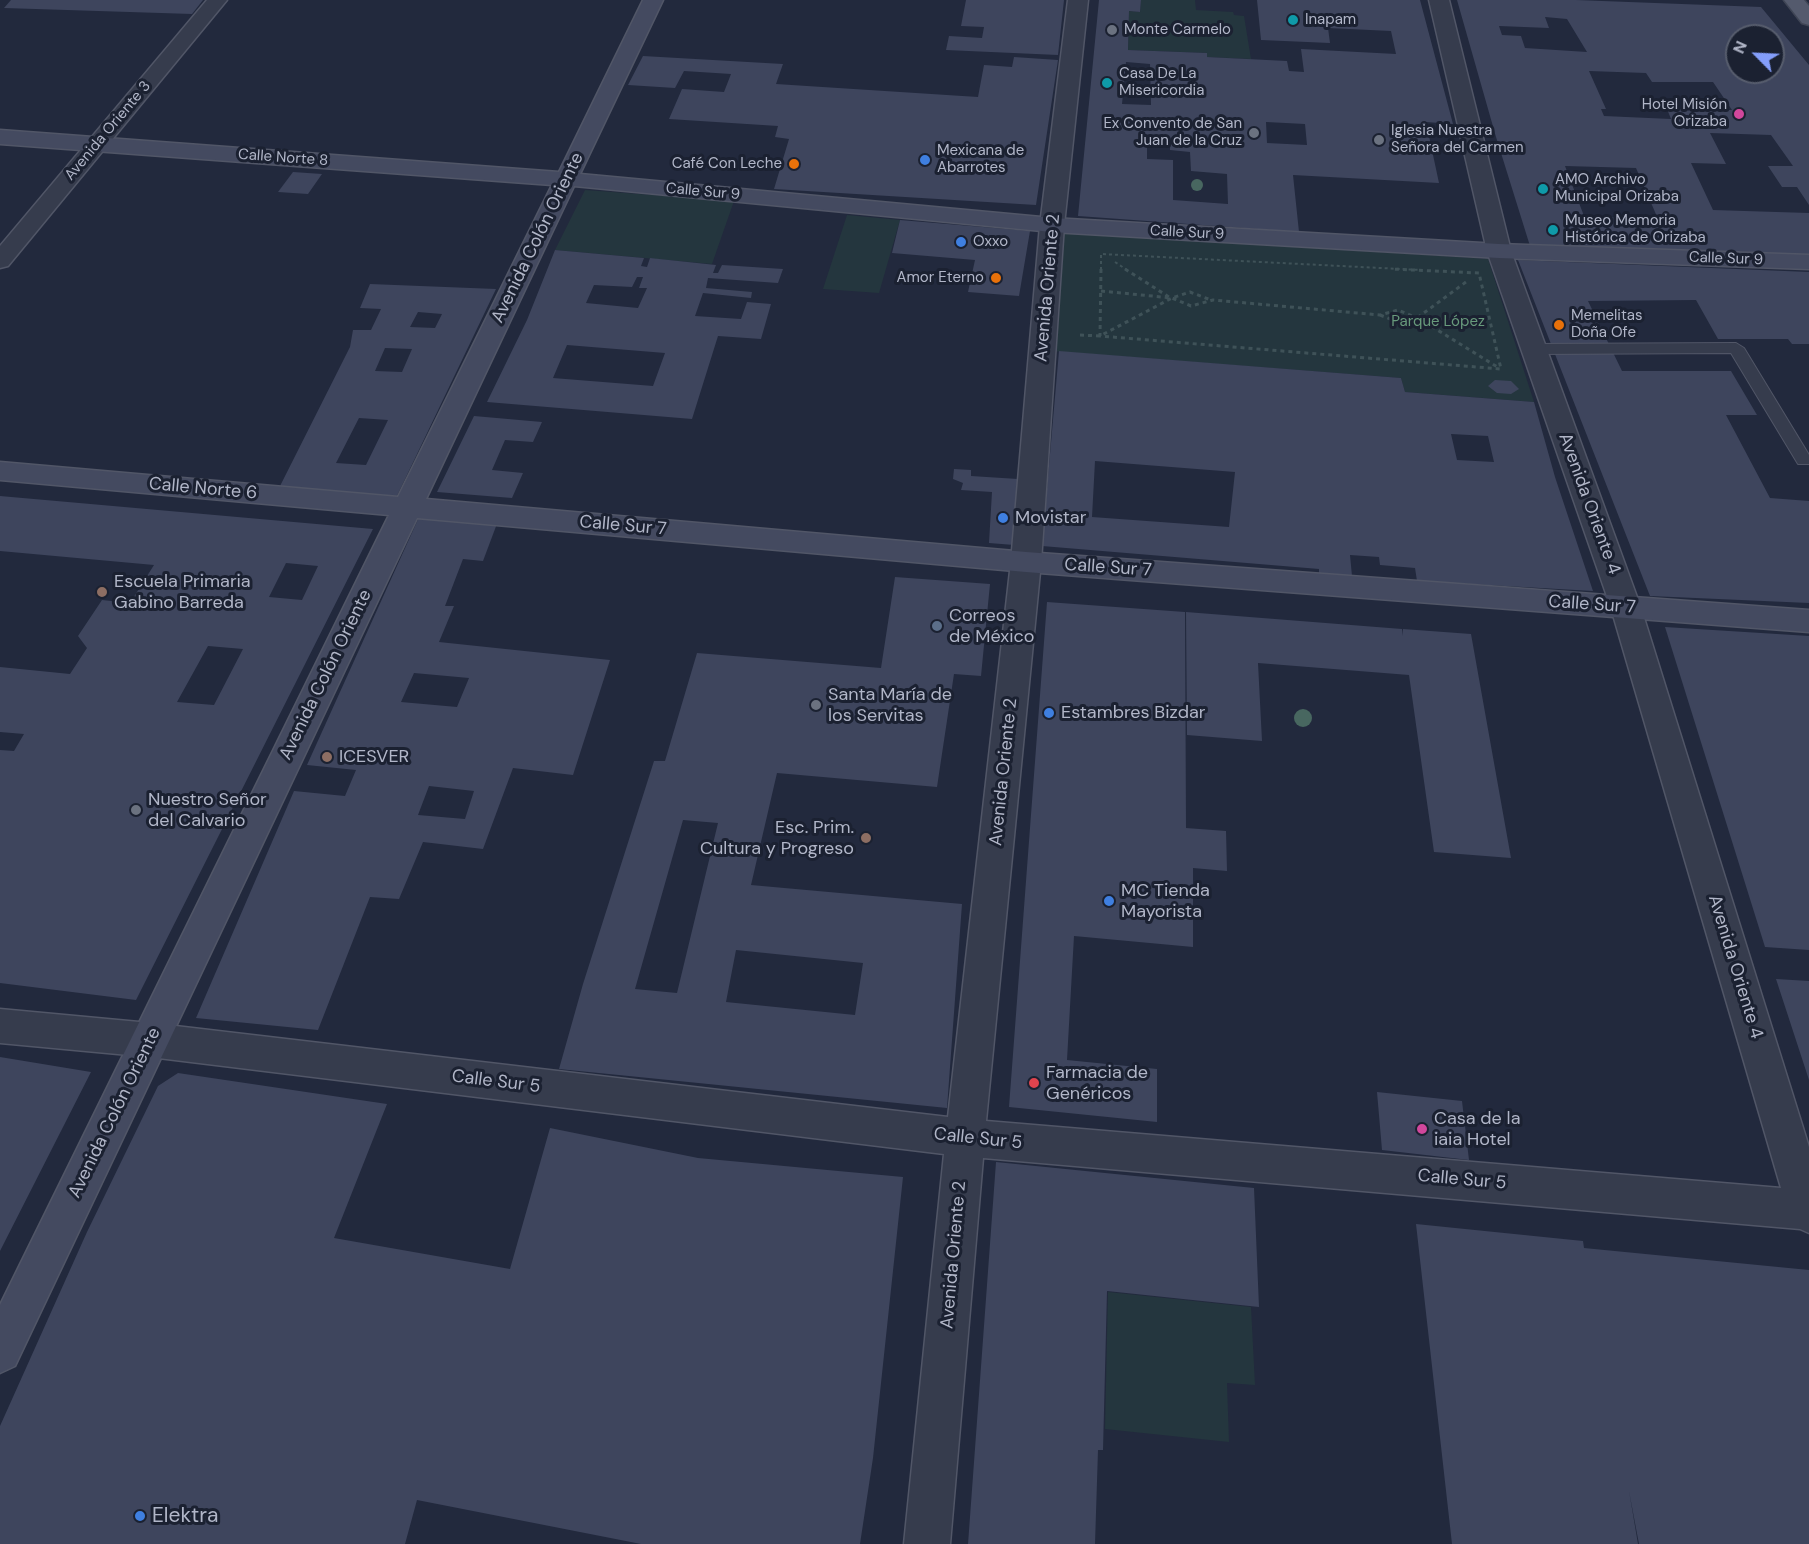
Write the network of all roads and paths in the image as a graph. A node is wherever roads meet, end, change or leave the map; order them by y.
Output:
1 (217, 0) edge
2 (653, 0) edge
3 (1078, 0) edge
4 (1438, 0) edge
5 (1794, 0) edge
6 (1809, 20) edge
7 (0, 137) edge
8 (96, 145) junction
9 (567, 179) junction
10 (1052, 225) junction
11 (1499, 251) junction
12 (1101, 254) junction
13 (0, 261) edge
14 (1809, 262) edge
15 (1479, 273) junction
16 (1101, 291) junction
17 (1172, 298) junction
18 (1213, 300) junction
19 (1380, 315) junction
20 (1417, 318) junction
21 (1490, 323) junction
22 (1100, 336) junction
23 (1533, 350) junction
24 (1501, 369) junction
25 (1804, 460) dead end
26 (0, 471) edge
27 (407, 507) junction
28 (1026, 562) junction
29 (1626, 608) junction
30 (1809, 621) edge
31 (0, 1026) edge
32 (150, 1040) junction
33 (965, 1138) junction
34 (1809, 1211) edge
35 (0, 1351) edge
36 (927, 1544) edge

1 - 8 street, Avenida Oriente 3
2 - 9 street, Avenida Colón Oriente
3 - 10 street, Avenida Oriente 2
4 - 11 street, Avenida Oriente 4
5 - 6 main road
7 - 8 street, Calle Norte 8
8 - 9 street, Calle Norte 8
8 - 13 street, Avenida Oriente 3
9 - 10 street, Calle Sur 9
9 - 27 street, Avenida Colón Oriente
10 - 11 street, Calle Sur 9
10 - 28 street, Avenida Oriente 2
11 - 14 street, Calle Sur 9
11 - 23 street, Avenida Oriente 4
12 - 15 path
12 - 16 path
12 - 17 path
15 - 20 path
15 - 21 path
16 - 17 path
16 - 22 path
17 - 18 path
17 - 18 path
17 - 22 path
18 - 19 path
19 - 20 path
19 - 20 path
20 - 21 path
20 - 24 path
21 - 24 path
22 - 24 path
23 - 25 lane
23 - 29 street, Avenida Oriente 4
26 - 27 street, Calle Norte 6
27 - 28 street, Calle Sur 7
27 - 32 street, Avenida Colón Oriente
28 - 29 street, Calle Sur 7
28 - 33 street, Avenida Oriente 2
29 - 30 street, Calle Sur 7
29 - 34 street, Avenida Oriente 4
31 - 32 street, Calle Sur 5
32 - 33 street, Calle Sur 5
32 - 35 street, Avenida Colón Oriente
33 - 34 street, Calle Sur 5
33 - 36 street, Avenida Oriente 2

